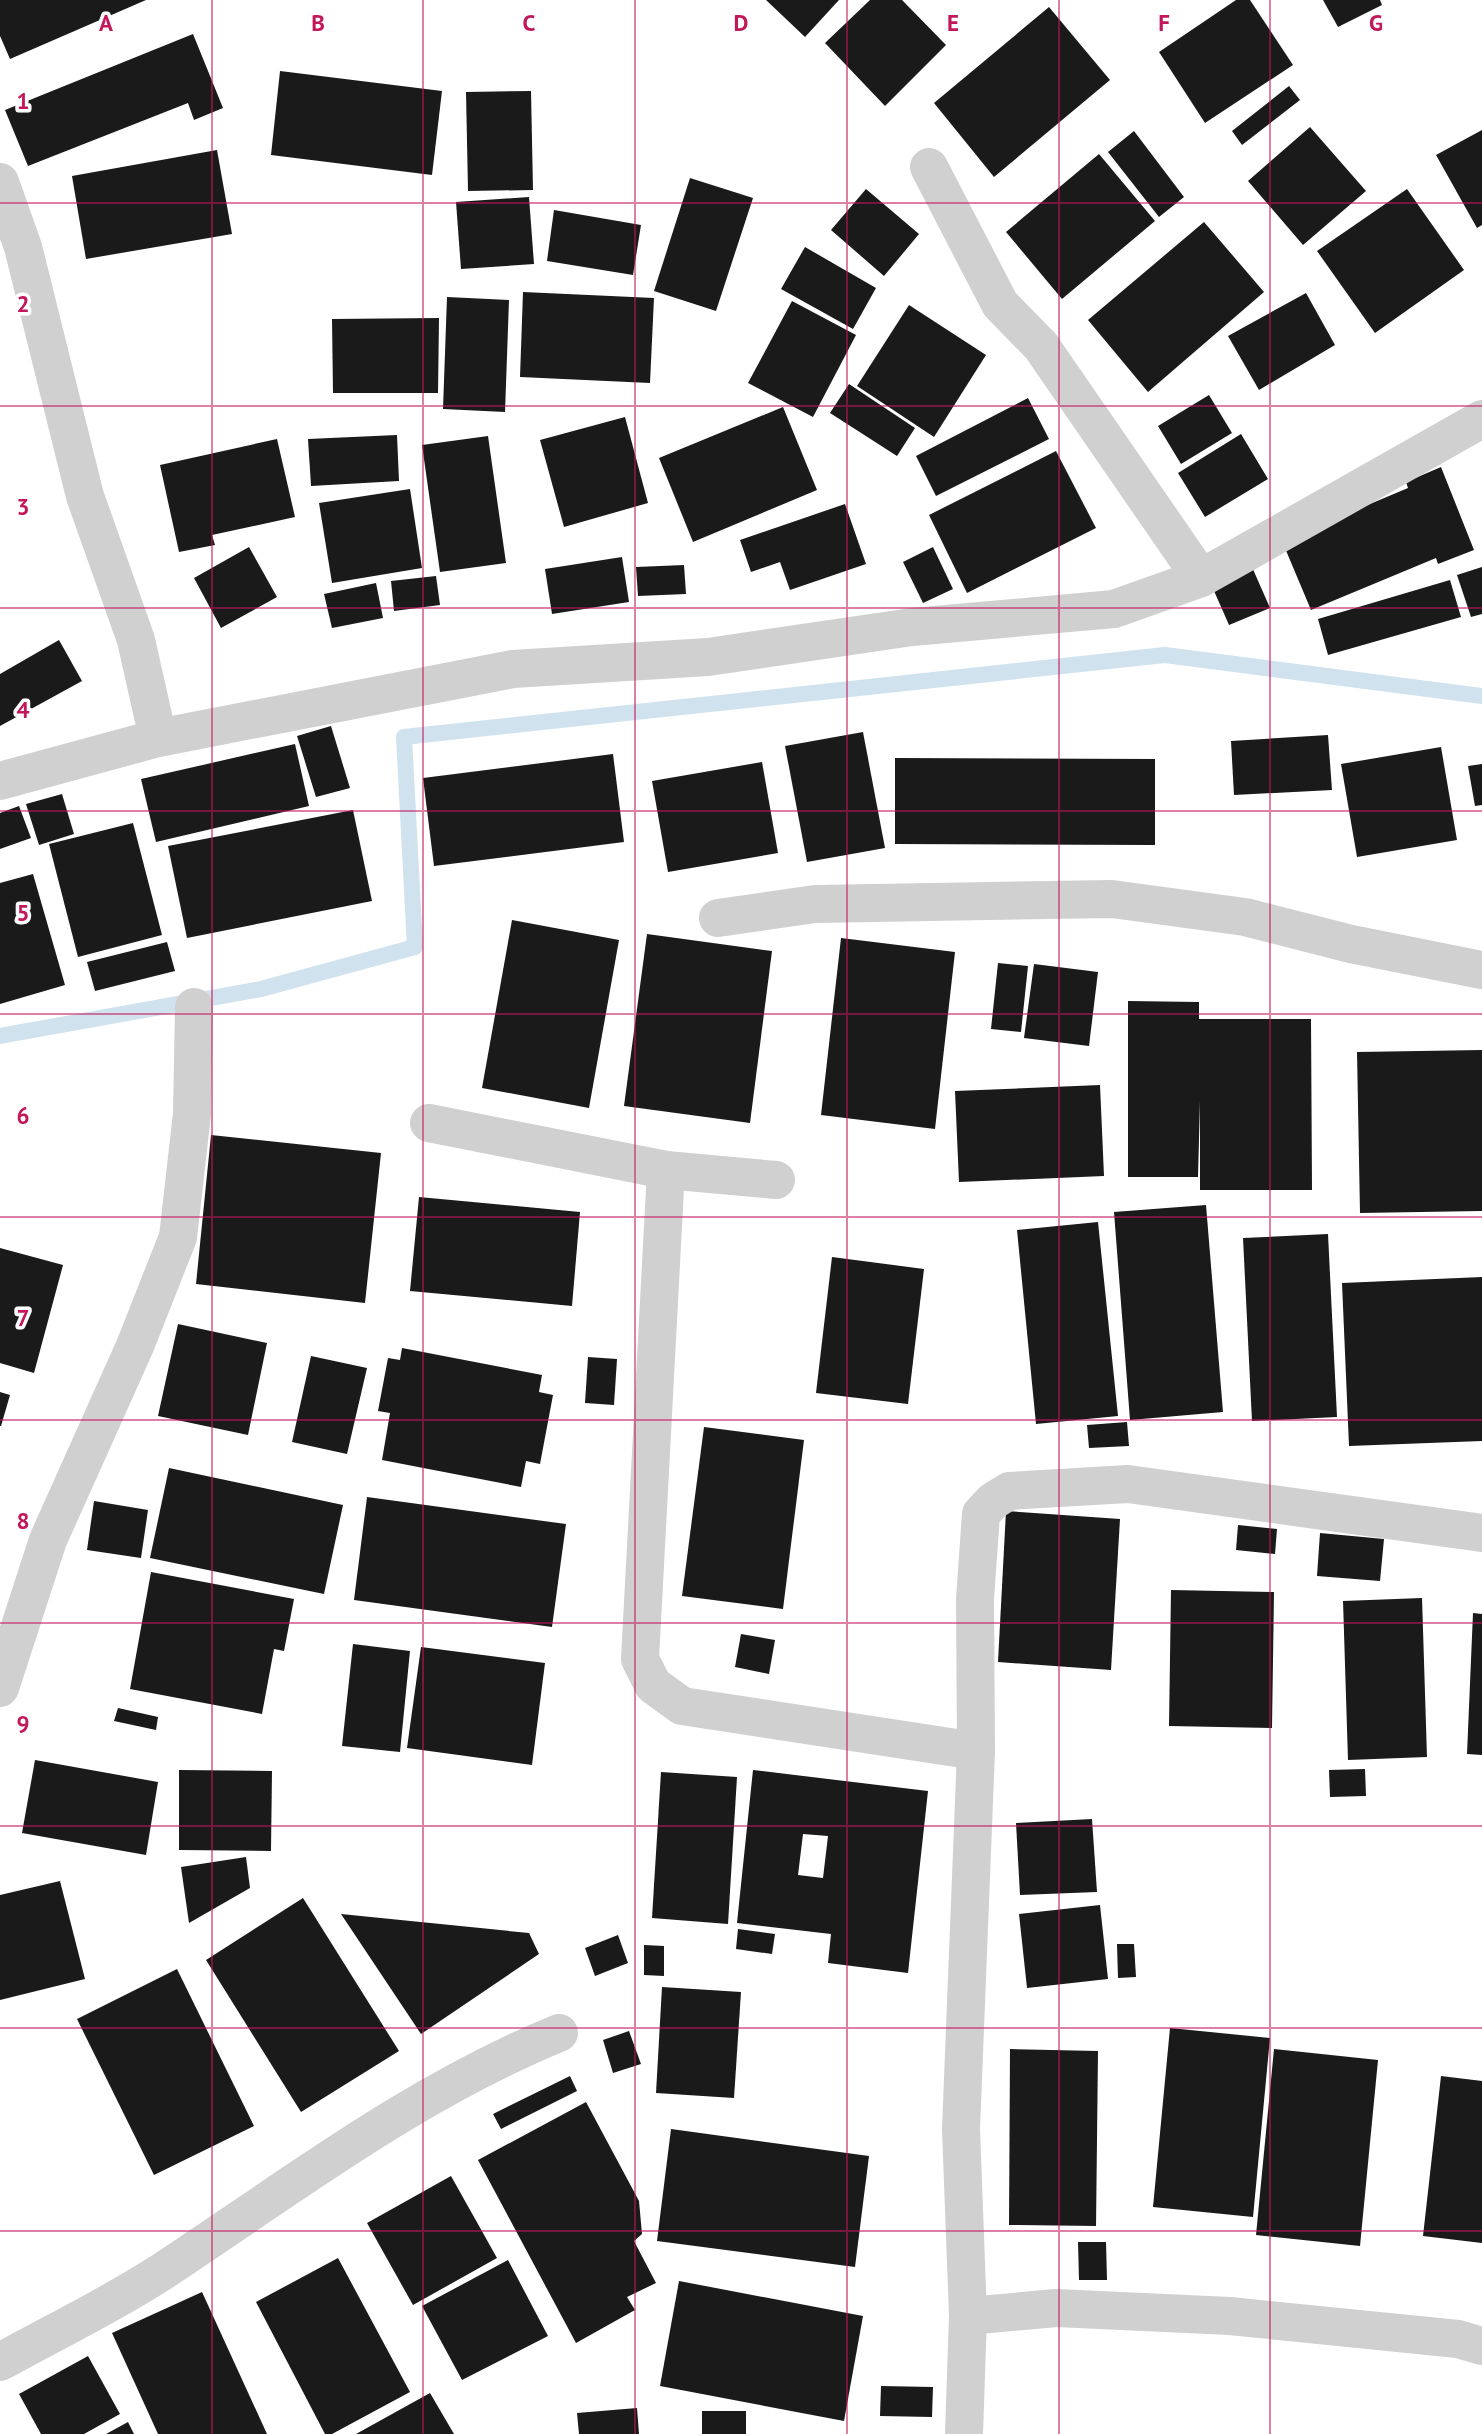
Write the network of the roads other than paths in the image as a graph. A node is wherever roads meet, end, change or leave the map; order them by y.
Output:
1 (929, 167) dead end
2 (0, 182) edge
3 (1482, 419) edge
4 (1201, 578) junction
5 (158, 738) junction
6 (0, 781) edge
7 (718, 918) dead end
8 (1482, 970) edge
9 (194, 1007) dead end
10 (429, 1123) dead end
11 (666, 1170) junction
12 (776, 1180) dead end
13 (1482, 1533) edge
14 (0, 1688) edge
15 (976, 1751) junction
16 (559, 2033) dead end
17 (968, 2316) junction
18 (1482, 2346) edge
19 (0, 2362) edge
20 (964, 2434) edge

1 - 4 street
2 - 5 street
3 - 4 street
4 - 5 street
5 - 6 street
7 - 8 street
9 - 14 street
10 - 11 street
11 - 12 street
11 - 15 street
13 - 15 street
15 - 17 street
16 - 19 street
17 - 18 street
17 - 20 street

